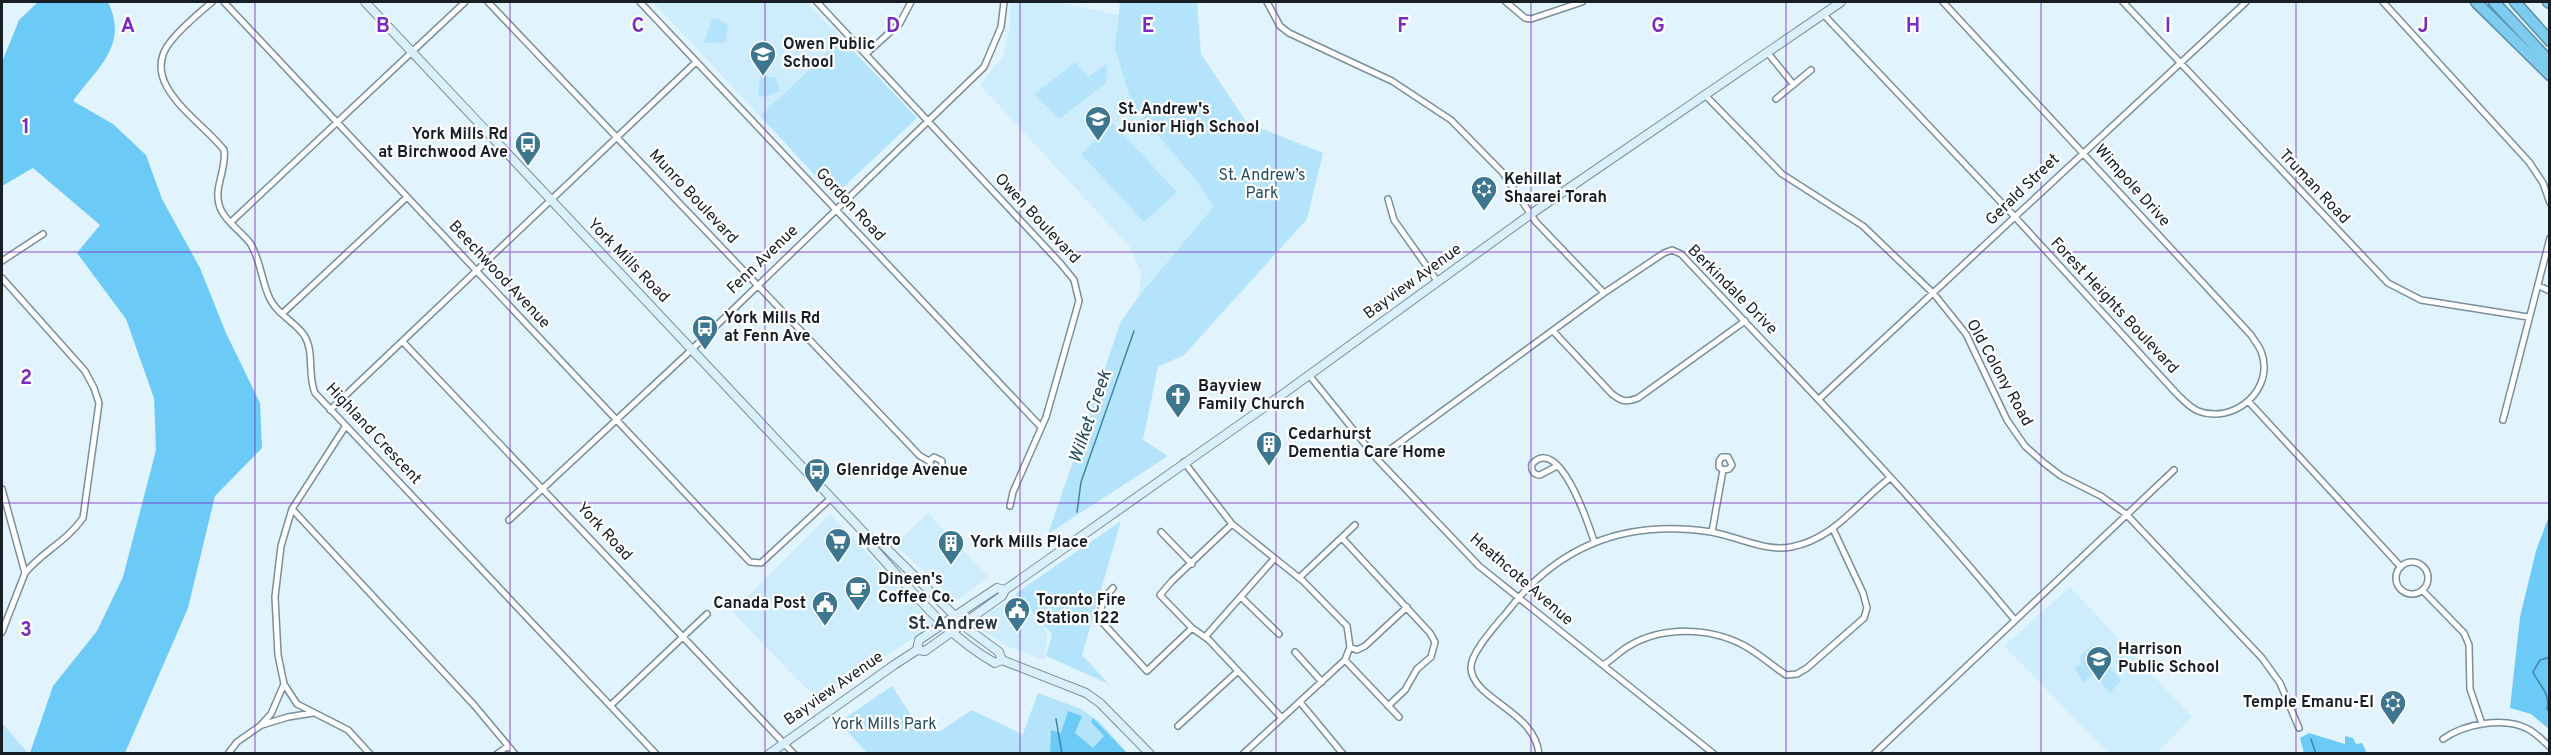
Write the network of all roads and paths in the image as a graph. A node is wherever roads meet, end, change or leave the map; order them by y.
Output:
1 (212, 2) edge
2 (224, 2) edge
3 (365, 2) edge
4 (465, 2) edge
5 (488, 2) edge
6 (640, 2) edge
7 (817, 2) edge
8 (911, 2) edge
9 (1004, 2) edge
10 (1267, 2) edge
11 (1506, 2) edge
12 (1582, 2) edge
13 (1841, 2) edge
14 (1943, 2) edge
15 (2123, 2) edge
16 (2246, 2) edge
17 (2384, 2) edge
18 (2476, 2) edge
19 (2494, 2) edge
20 (2515, 2) edge
21 (1823, 14) junction
22 (2550, 35) edge
23 (2550, 41) edge
24 (412, 51) junction
25 (1767, 52) junction
26 (867, 53) junction
27 (696, 62) junction
28 (2180, 62) junction
29 (2550, 62) edge
30 (1811, 70) dead end
31 (2550, 75) edge
32 (1793, 84) junction
33 (1705, 95) junction
34 (1776, 99) dead end
35 (336, 122) junction
36 (928, 122) junction
37 (618, 138) junction
38 (2083, 152) junction
39 (407, 197) junction
40 (1388, 199) dead end
41 (550, 200) junction
42 (2550, 203) edge
43 (835, 209) junction
44 (1531, 214) junction
45 (2015, 217) junction
46 (231, 222) junction
47 (43, 234) dead end
48 (2550, 238) edge
49 (2, 261) edge
50 (476, 271) junction
51 (2, 278) edge
52 (1438, 282) junction
53 (757, 285) junction
54 (2539, 286) junction
55 (2550, 291) edge
56 (1604, 293) junction
57 (1934, 294) junction
58 (283, 313) junction
59 (2528, 317) junction
60 (1744, 321) junction
61 (1553, 331) junction
62 (403, 342) junction
63 (692, 349) junction
64 (1309, 375) junction
65 (1819, 399) junction
66 (2249, 402) junction
67 (330, 410) junction
68 (617, 419) junction
69 (2503, 420) dead end
70 (345, 427) junction
71 (1041, 427) junction
72 (1377, 459) junction
73 (929, 461) dead end
74 (1184, 462) junction
75 (1557, 466) junction
76 (1723, 470) dead end
77 (2174, 470) dead end
78 (1890, 478) junction
79 (543, 488) junction
80 (2, 489) edge
81 (831, 498) junction
82 (1010, 506) dead end
83 (292, 508) junction
84 (2126, 514) junction
85 (509, 520) dead end
86 (1232, 524) junction
87 (1355, 525) dead end
88 (1833, 529) junction
89 (1161, 532) dead end
90 (1712, 532) junction
91 (1342, 538) junction
92 (871, 540) junction
93 (1594, 541) junction
94 (1274, 559) junction
95 (1192, 564) junction
96 (2401, 567) junction
97 (25, 573) junction
98 (1299, 578) junction
99 (1113, 588) dead end
100 (1005, 590) junction
101 (2422, 590) junction
102 (1242, 598) junction
103 (1517, 598) junction
104 (1407, 607) junction
105 (707, 614) dead end
106 (954, 616) junction
107 (2014, 619) junction
108 (943, 624) junction
109 (963, 625) junction
110 (1192, 628) junction
111 (2, 632) edge
112 (952, 633) junction
113 (1279, 634) dead end
114 (684, 637) junction
115 (1205, 637) junction
116 (1350, 647) junction
117 (917, 650) junction
118 (1295, 652) dead end
119 (1002, 660) junction
120 (1345, 660) junction
121 (1603, 665) junction
122 (1237, 672) junction
123 (1322, 682) junction
124 (284, 684) junction
125 (1300, 702) junction
126 (611, 705) junction
127 (1388, 706) junction
128 (313, 713) junction
129 (1281, 717) junction
130 (1399, 717) dead end
131 (2482, 724) junction
132 (261, 726) junction
133 (1178, 726) dead end
134 (2300, 728) dead end
135 (2443, 739) dead end
136 (784, 743) junction
137 (508, 746) junction
138 (2550, 747) edge
139 (228, 753) edge
140 (370, 753) edge
141 (497, 753) edge
142 (515, 753) edge
143 (656, 753) edge
144 (769, 753) edge
145 (794, 753) edge
146 (1150, 753) edge
147 (1243, 753) edge
148 (1342, 753) edge
149 (1539, 753) edge
150 (1714, 753) edge
151 (1874, 753) edge

1 - 46 street, Highland Crescent
2 - 35 street, Beechwood Avenue
3 - 24 main road, York Mills Road
4 - 24 street
5 - 37 street, Munro Boulevard
6 - 27 street, Gordon Road
7 - 26 street, Owen Boulevard
8 - 26 street
9 - 36 street, Fenn Avenue
10 - 44 street
11 - 12 street
13 - 21 main road, Bayview Avenue
14 - 38 street, Wimpole Drive
15 - 28 street, Truman Road
16 - 28 street, Gerald Street
17 - 42 street
18 - 31 highway
19 - 29 highway
20 - 22 highway
20 - 23 highway
21 - 25 main road, Bayview Avenue
21 - 45 street, Forest Heights Boulevard
24 - 35 street
24 - 41 main road, York Mills Road
25 - 32 street
25 - 33 main road, Bayview Avenue
26 - 36 street, Owen Boulevard
27 - 37 street
27 - 43 street, Gordon Road
28 - 38 street, Gerald Street
28 - 59 street, Truman Road
30 - 32 street
32 - 34 street
33 - 44 main road, Bayview Avenue
33 - 57 street, Old Colony Road
35 - 39 street, Beechwood Avenue
35 - 46 street
36 - 43 street, Fenn Avenue
36 - 71 street, Owen Boulevard
37 - 41 street
37 - 53 street, Munro Boulevard
38 - 45 street, Gerald Street
38 - 66 street, Wimpole Drive
39 - 50 street, Beechwood Avenue
39 - 58 street
40 - 52 street
41 - 50 street
41 - 63 main road, York Mills Road
43 - 53 street, Fenn Avenue
43 - 71 street, Gordon Road
44 - 52 main road, Bayview Avenue
44 - 56 street
45 - 57 street, Gerald Street
45 - 66 street, Forest Heights Boulevard
46 - 58 street, Highland Crescent
47 - 49 street
48 - 54 street
50 - 62 street
50 - 68 street, Beechwood Avenue
51 - 97 street
52 - 64 main road, Bayview Avenue
53 - 63 street, Fenn Avenue
53 - 73 street, Munro Boulevard
54 - 55 street
54 - 59 street
56 - 60 street, Berkindale Drive
56 - 61 street, Berkindale Drive
57 - 65 street, Gerald Street
57 - 84 street, Old Colony Road
58 - 67 street, Highland Crescent
59 - 69 street
60 - 61 street
60 - 65 street, Berkindale Drive
61 - 72 street, Berkindale Drive
62 - 67 street
62 - 79 street, York Road
63 - 68 street, Fenn Avenue
63 - 81 main road, York Mills Road
64 - 72 street, Heathcote Avenue
64 - 74 main road, Bayview Avenue
65 - 78 street, Berkindale Drive
66 - 96 street
67 - 70 street, Highland Crescent
68 - 79 street, Fenn Avenue
68 - 81 street, Beechwood Avenue
70 - 83 street
70 - 126 street, Highland Crescent
71 - 82 street, Owen Boulevard
72 - 103 street, Heathcote Avenue
74 - 86 street
74 - 100 main road, Bayview Avenue
75 - 75 street
75 - 93 street
76 - 90 street
77 - 84 street
78 - 88 street
78 - 107 street, Berkindale Drive
79 - 85 street, Fenn Avenue
79 - 114 street, York Road
80 - 97 street
81 - 92 main road, York Mills Road
83 - 124 street
83 - 137 street
84 - 107 street
84 - 134 street, Old Colony Road
86 - 94 street
86 - 95 street
87 - 91 street
88 - 90 street
88 - 121 street
89 - 95 street
90 - 93 street
91 - 98 street
91 - 104 street
92 - 106 main road, York Mills Road
92 - 108 main road, York Mills Road
93 - 103 street
94 - 98 street
94 - 102 street
95 - 110 street
96 - 101 street
96 - 101 street
97 - 111 street
98 - 116 street
99 - 110 street
100 - 106 main road, Bayview Avenue
100 - 109 main road, Bayview Avenue
101 - 131 street
102 - 113 street
102 - 115 street
103 - 121 street, Heathcote Avenue
103 - 149 street
104 - 116 street
104 - 127 street
105 - 114 street
106 - 108 main road, Bayview Avenue
106 - 109 main road, York Mills Road
107 - 151 street
108 - 112 main road, York Mills Road
108 - 117 main road, Bayview Avenue
109 - 112 main road, Bayview Avenue
109 - 119 main road, York Mills Road
110 - 115 street
112 - 117 main road, Bayview Avenue
112 - 119 main road, York Mills Road
114 - 126 street
114 - 136 street, York Road
115 - 122 street
116 - 120 street
117 - 136 main road, Bayview Avenue
118 - 123 street
119 - 146 main road, York Mills Road
120 - 123 street
120 - 127 street
121 - 150 street, Heathcote Avenue
122 - 129 street
122 - 133 street
123 - 125 street
124 - 128 street
124 - 132 street
125 - 129 street
125 - 148 street
126 - 143 street, Highland Crescent
127 - 130 street
128 - 132 street
128 - 140 street
129 - 147 street
131 - 135 street
131 - 138 street
132 - 139 street
136 - 144 main road, Bayview Avenue
136 - 145 street, York Road
137 - 141 street
137 - 142 street

